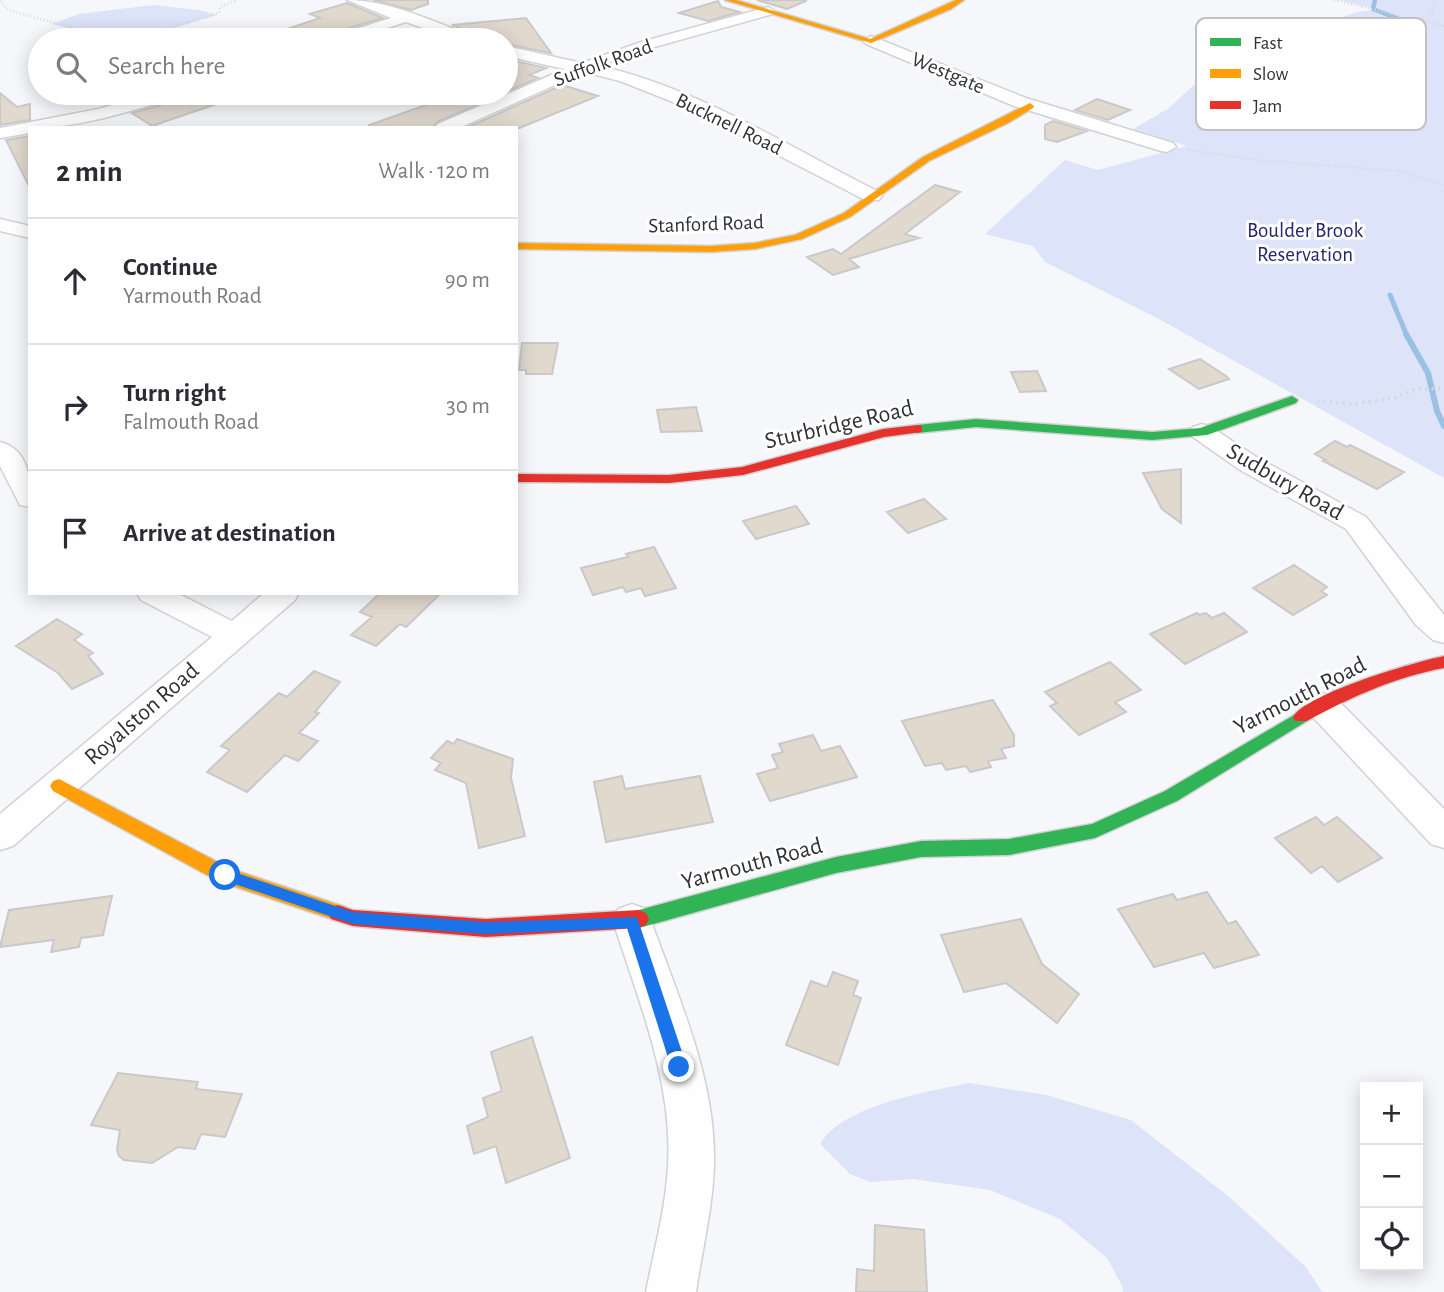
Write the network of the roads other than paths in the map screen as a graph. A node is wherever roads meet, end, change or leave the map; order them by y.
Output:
1 (355, 0) edge
2 (728, 0) edge
3 (961, 0) edge
4 (768, 10) junction
5 (408, 17) junction
6 (373, 28) edge
7 (438, 28) edge
8 (871, 41) junction
9 (518, 55) edge
10 (581, 68) junction
11 (518, 96) edge
12 (133, 105) edge
13 (497, 105) edge
14 (1030, 106) junction
15 (35, 126) edge
16 (449, 126) edge
17 (28, 127) edge
18 (0, 133) edge
19 (1167, 147) road end
20 (872, 196) junction
21 (0, 225) edge
22 (28, 232) edge
23 (518, 246) edge
24 (1292, 400) road end
25 (1202, 432) junction
26 (0, 450) edge
27 (518, 478) edge
28 (28, 495) edge
29 (156, 595) edge
30 (282, 595) edge
31 (1444, 632) edge
32 (234, 635) junction
33 (1444, 662) edge
34 (1322, 705) junction
35 (58, 786) junction
36 (1444, 833) edge
37 (0, 835) edge
38 (632, 921) junction
39 (671, 1292) edge

1 - 5 street
2 - 4 street, Westgate
3 - 8 street
4 - 8 street, Westgate
4 - 10 street, Suffolk Road
5 - 6 street
5 - 7 street
8 - 14 street, Westgate
9 - 10 street, Bucknell Road
10 - 11 street, Suffolk Road
10 - 20 street, Bucknell Road
12 - 15 street
13 - 16 street, Suffolk Road
14 - 19 street, Westgate
14 - 20 street, Stanford Road
17 - 18 street
20 - 23 street, Stanford Road
21 - 22 street
24 - 25 street, Sturbridge Road
25 - 27 street, Sturbridge Road
25 - 31 street, Sudbury Road
26 - 28 street
29 - 32 street
30 - 32 street, Royalston Road
32 - 35 street, Royalston Road
33 - 34 street, Yarmouth Road
34 - 36 street
34 - 38 street, Yarmouth Road
35 - 37 street, Royalston Road
35 - 38 street, Yarmouth Road
38 - 39 street

